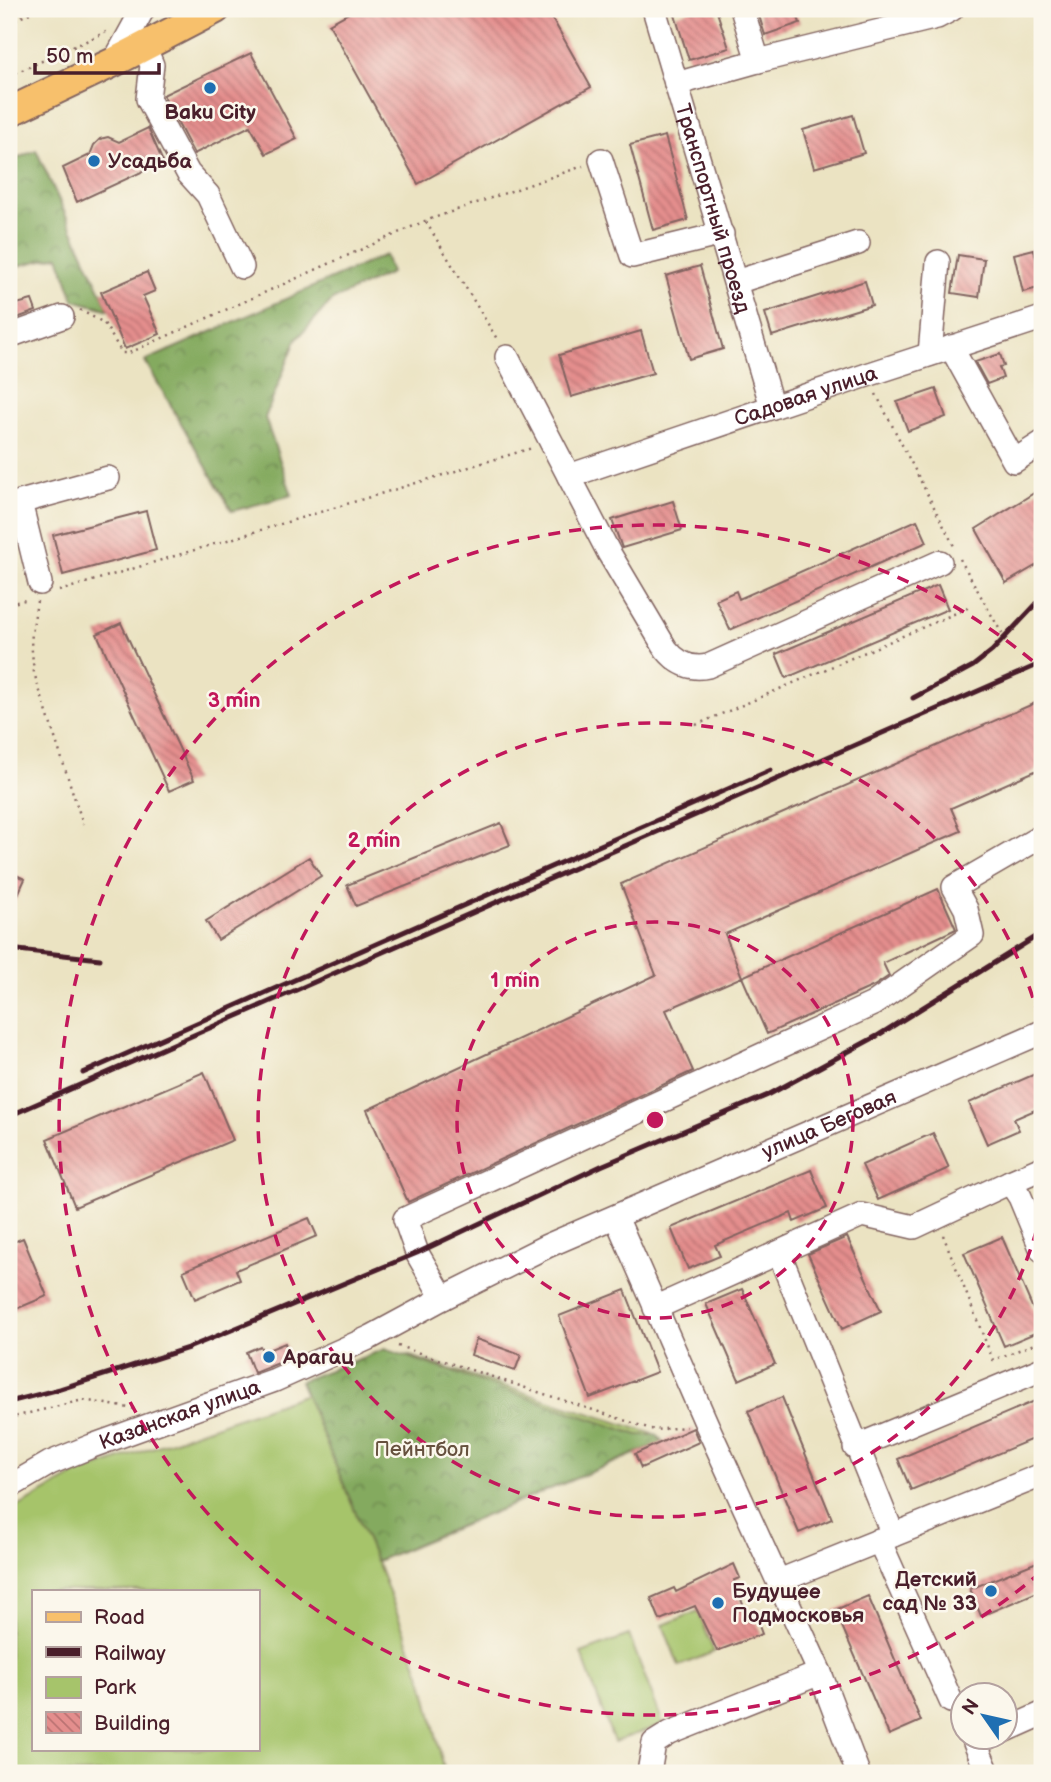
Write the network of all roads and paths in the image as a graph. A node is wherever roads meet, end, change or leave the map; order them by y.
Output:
1 (38, 9) edge
2 (143, 9) edge
3 (216, 9) edge
4 (654, 9) edge
5 (742, 9) edge
6 (952, 9) edge
7 (9, 23) edge
8 (116, 28) dead end
9 (144, 46) junction
10 (758, 61) junction
11 (114, 62) junction
12 (9, 76) edge
13 (676, 84) junction
14 (9, 112) edge
15 (601, 160) joint
16 (425, 221) junction
17 (722, 234) junction
18 (858, 243) dead end
19 (939, 262) dead end
20 (242, 267) dead end
21 (736, 282) junction
22 (62, 317) joint
23 (1042, 318) edge
24 (9, 337) edge
25 (940, 351) junction
26 (507, 357) joint
27 (867, 375) junction
28 (772, 407) junction
29 (552, 442) junction
30 (1042, 443) edge
31 (569, 475) junction
32 (108, 478) dead end
33 (940, 562) dead end
34 (43, 591) junction
35 (9, 604) edge
36 (970, 607) dead end
37 (37, 615) dead end
38 (1005, 639) dead end
39 (696, 725) dead end
40 (83, 824) dead end
41 (1042, 836) edge
42 (1042, 1032) edge
43 (1042, 1168) edge
44 (1010, 1182) junction
45 (616, 1217) junction
46 (923, 1223) junction
47 (1042, 1250) edge
48 (779, 1253) junction
49 (443, 1298) junction
50 (655, 1308) junction
51 (371, 1337) junction
52 (1042, 1341) edge
53 (1042, 1368) edge
54 (142, 1409) dead end
55 (9, 1418) edge
56 (706, 1425) junction
57 (855, 1447) junction
58 (1042, 1475) edge
59 (9, 1487) edge
60 (886, 1537) junction
61 (779, 1581) junction
62 (820, 1673) junction
63 (950, 1698) edge
64 (1042, 1714) edge
65 (1020, 1724) edge
66 (978, 1750) edge
67 (649, 1773) edge
68 (858, 1773) edge
69 (988, 1773) edge

1 - 7 path
2 - 11 street
3 - 9 main road
4 - 13 street, Транспортный проезд
5 - 10 street
6 - 10 street
8 - 12 path
9 - 11 main road
9 - 20 street
10 - 13 street
11 - 14 main road
13 - 17 street, Транспортный проезд
15 - 16 path
15 - 17 street
16 - 22 path
16 - 26 path
17 - 21 street, Транспортный проезд
18 - 21 street
19 - 25 street
21 - 28 street, Транспортный проезд
22 - 24 street
23 - 25 street, Садовая улица
25 - 27 street, Садовая улица
25 - 30 street
26 - 29 street
27 - 28 street, Садовая улица
27 - 38 path
28 - 31 street, Садовая улица
29 - 31 street
29 - 34 path
31 - 33 street
32 - 34 street
34 - 35 path
36 - 39 path
37 - 40 path
41 - 49 street
42 - 45 street, улица Беговая
43 - 44 street
44 - 46 street
44 - 47 street
45 - 49 street, Казанская улица
45 - 50 street
46 - 48 street
46 - 52 path
48 - 50 street
48 - 57 street
49 - 51 street, Казанская улица
50 - 56 street
51 - 56 path
51 - 59 street, Казанская улица
53 - 57 street
54 - 55 path
56 - 61 street
57 - 60 street
58 - 60 street
60 - 61 street
60 - 63 street
61 - 62 street
62 - 67 street
62 - 68 street
64 - 65 street
66 - 69 street

